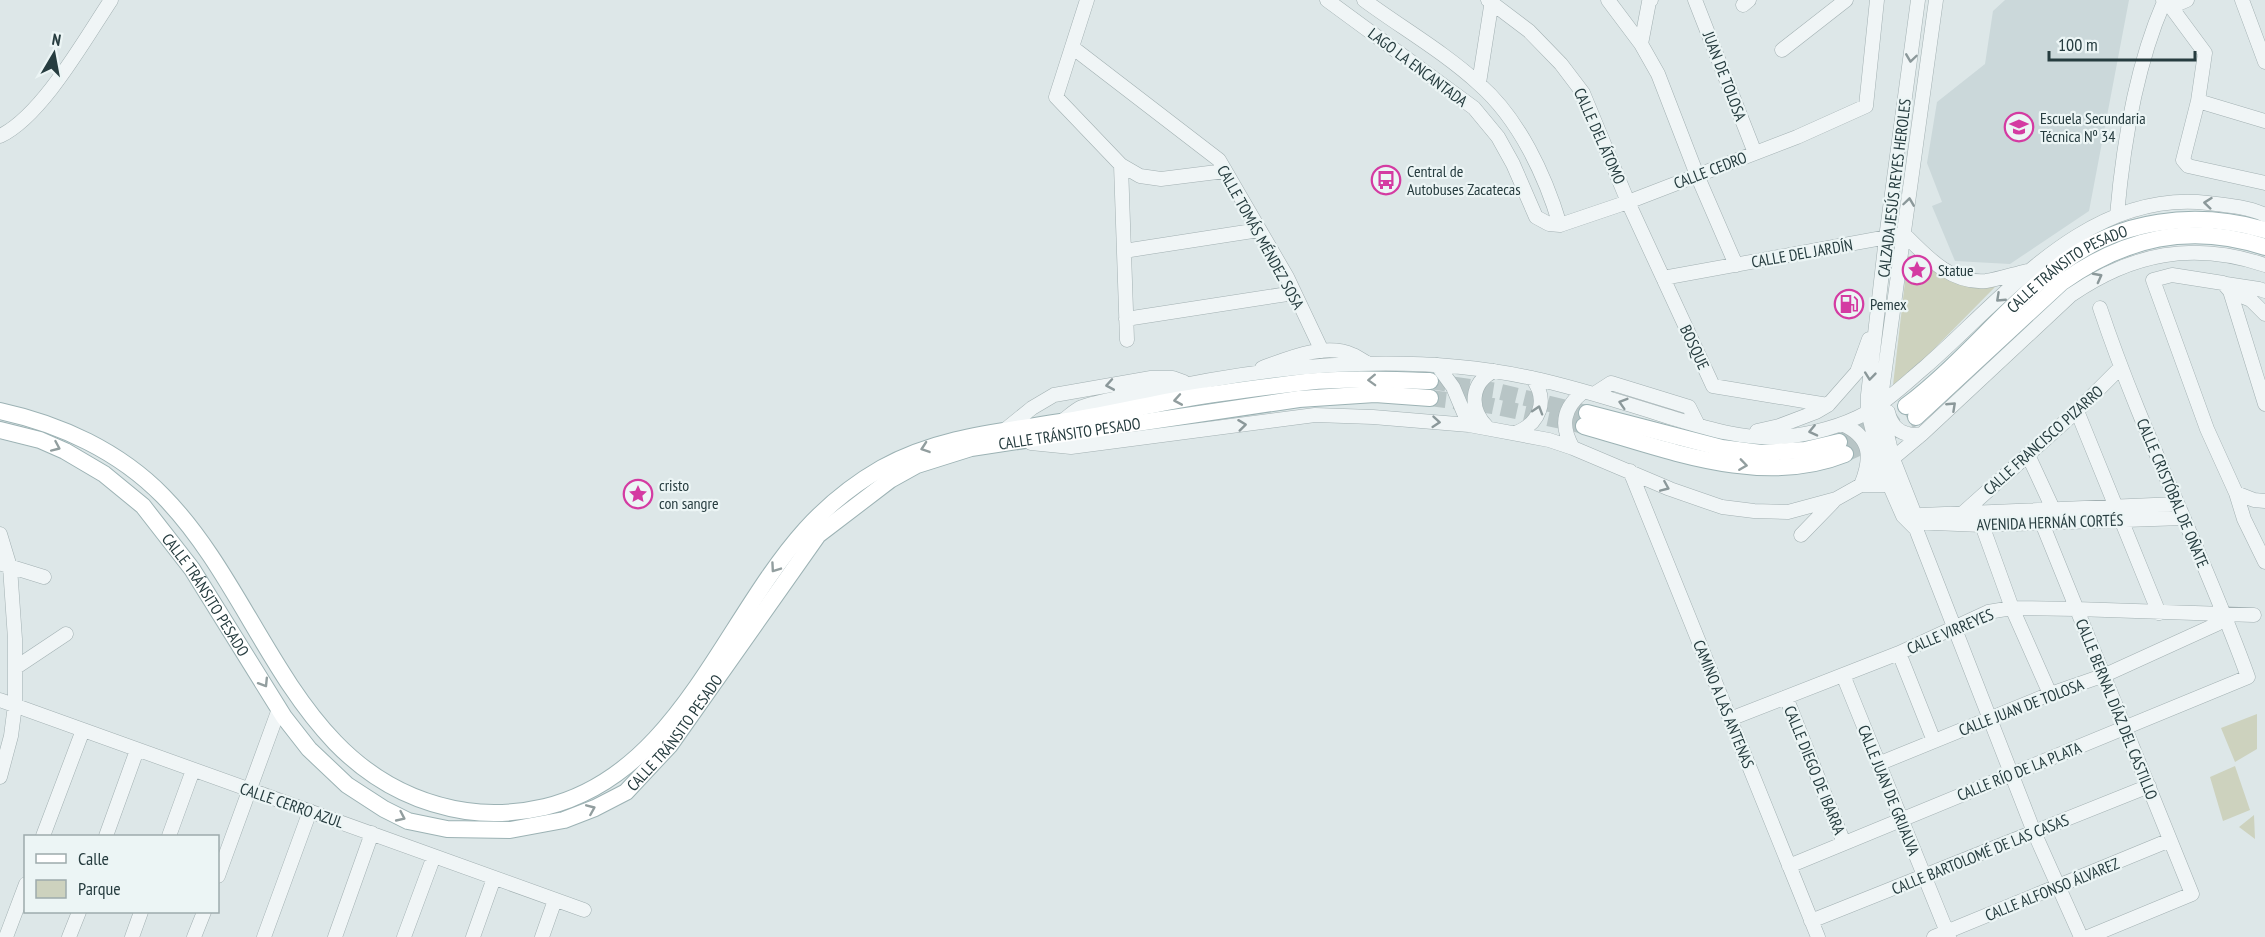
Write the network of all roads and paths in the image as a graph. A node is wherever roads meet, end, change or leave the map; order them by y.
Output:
1 (111, 0) edge
2 (1087, 0) edge
3 (1327, 0) edge
4 (1364, 0) edge
5 (1608, 0) edge
6 (1695, 0) edge
7 (1846, 0) edge
8 (1877, 0) edge
9 (1918, 0) edge
10 (1936, 0) edge
11 (2187, 0) edge
12 (2242, 0) edge
13 (1490, 1) edge
14 (1650, 1) edge
15 (2166, 3) edge
16 (1641, 44) junction
17 (1072, 47) junction
18 (1782, 50) dead end
19 (2265, 62) edge
20 (1479, 84) junction
21 (2198, 101) junction
22 (2265, 121) edge
23 (0, 136) edge
24 (1755, 153) junction
25 (1121, 165) junction
26 (1225, 171) junction
27 (1697, 176) junction
28 (2265, 183) edge
29 (1628, 202) junction
30 (2263, 213) edge
31 (2117, 215) junction
32 (1560, 225) junction
33 (1259, 230) junction
34 (2265, 230) edge
35 (1904, 234) junction
36 (1886, 238) junction
37 (2265, 247) edge
38 (1124, 251) junction
39 (1736, 265) junction
40 (2265, 265) edge
41 (2029, 270) junction
42 (1663, 278) junction
43 (2226, 287) junction
44 (2265, 291) edge
45 (1294, 293) junction
46 (2100, 308) dead end
47 (2265, 314) edge
48 (1126, 318) junction
49 (1876, 318) junction
50 (1127, 340) dead end
51 (1322, 351) junction
52 (1369, 364) junction
53 (1437, 365) junction
54 (2120, 368) junction
55 (1494, 371) junction
56 (1240, 376) junction
57 (1532, 378) junction
58 (1189, 383) junction
59 (1589, 393) junction
60 (2265, 404) edge
61 (1828, 405) junction
62 (1905, 406) junction
63 (1874, 409) junction
64 (0, 411) edge
65 (2077, 411) junction
66 (1585, 419) tunnel mouth
67 (1061, 422) junction
68 (1842, 424) junction
69 (1469, 425) junction
70 (1487, 427) junction
71 (0, 430) edge
72 (1515, 433) junction
73 (1734, 434) junction
74 (1922, 434) junction
75 (1011, 435) junction
76 (1573, 448) junction
77 (1842, 448) tunnel mouth
78 (2028, 455) junction
79 (1887, 463) junction
80 (1630, 471) junction
81 (1896, 483) junction
82 (1861, 485) junction
83 (2236, 493) junction
84 (1836, 500) junction
85 (2265, 501) edge
86 (2177, 504) junction
87 (2116, 506) junction
88 (2053, 509) junction
89 (1964, 512) junction
90 (2184, 518) junction
91 (2121, 520) junction
92 (1912, 521) junction
93 (2042, 523) junction
94 (1982, 525) junction
95 (0, 534) edge
96 (1801, 535) dead end
97 (2265, 562) edge
98 (5, 565) edge
99 (44, 577) dead end
100 (2012, 608) junction
101 (2076, 609) junction
102 (2159, 613) junction
103 (2226, 615) junction
104 (2254, 615) dead end
105 (1955, 627) junction
106 (0, 633) edge
107 (66, 634) dead end
108 (15, 639) junction
109 (1899, 653) junction
110 (15, 668) junction
111 (1843, 675) junction
112 (2105, 675) junction
113 (2248, 677) joint
114 (2050, 694) junction
115 (1786, 697) junction
116 (0, 700) edge
117 (15, 705) junction
118 (279, 709) junction
119 (1989, 718) junction
120 (1730, 719) junction
121 (2124, 728) junction
122 (83, 730) junction
123 (1934, 741) junction
124 (137, 750) junction
125 (1878, 764) junction
126 (193, 770) junction
127 (1, 773) edge
128 (2012, 774) junction
129 (2149, 786) junction
130 (250, 790) junction
131 (310, 811) junction
132 (1902, 820) junction
133 (2034, 832) junction
134 (372, 833) junction
135 (44, 835) edge
136 (107, 835) edge
137 (169, 835) edge
138 (2169, 840) junction
139 (1844, 843) junction
140 (434, 856) junction
141 (1789, 866) junction
142 (219, 873) edge
143 (1924, 876) junction
144 (494, 878) junction
145 (2058, 886) junction
146 (24, 889) edge
147 (555, 900) junction
148 (584, 910) dead end
149 (79, 913) edge
150 (141, 913) edge
151 (204, 913) edge
152 (1811, 921) junction
153 (1943, 935) edge
154 (3, 937) edge
155 (69, 937) edge
156 (132, 937) edge
157 (195, 937) edge
158 (264, 937) edge
159 (335, 937) edge
160 (404, 937) edge
161 (473, 937) edge
162 (542, 937) edge
163 (1818, 937) edge
164 (2080, 937) edge
165 (2088, 937) edge

1 - 23 street
2 - 17 street
3 - 32 street, LAGO LA ENCANTADA
4 - 20 street
5 - 16 street, CALLE DEL JARDÍN
6 - 24 street, JUAN DE TOLOSA
7 - 18 street
8 - 24 street, CALLE CEDRO
9 -> 36 street, CALZADA JESÚS REYES HEROLES
35 -> 10 street, CALZADA JESÚS REYES HEROLES
11 - 15 street
12 - 19 street
13 - 20 street
13 - 29 street, CALLE DEL ÁTOMO
14 - 16 street
15 - 21 street
15 - 31 street
16 - 27 street, CALLE DEL JARDÍN
17 - 25 street
17 - 26 street, CALLE TOMÁS MÉNDEZ SOSA
20 - 32 street
21 - 22 street
21 - 28 street
24 - 27 street, CALLE CEDRO
25 - 26 street
25 - 38 street
26 - 33 street, CALLE TOMÁS MÉNDEZ SOSA
27 - 29 street, CALLE CEDRO
27 - 39 street, CALLE DEL JARDÍN
29 - 32 street, CALLE CEDRO
29 - 42 street, BOSQUE
30 -> 31 street
31 - 41 street
33 - 38 street
33 - 45 street, CALLE TOMÁS MÉNDEZ SOSA
34 - 62 main road, CALLE TRÁNSITO PESADO
35 - 36 street, CALLE DEL JARDÍN
35 - 41 street
35 - 63 street, CALZADA JESÚS REYES HEROLES
36 - 39 street, CALLE DEL JARDÍN
36 - 49 street, CALZADA JESÚS REYES HEROLES
37 - 62 main road, CALLE TRÁNSITO PESADO
38 - 48 street
39 - 42 street, CALLE DEL JARDÍN
74 -> 40 street
41 -> 62 street
42 - 61 street, BOSQUE
43 - 44 street
43 - 47 street
43 - 60 street
43 - 83 street
45 - 48 street
45 - 51 street, CALLE TOMÁS MÉNDEZ SOSA
46 - 54 street, CALLE CRISTÓBAL DE OÑATE
48 - 50 street
49 - 61 street
49 -> 63 street, CALZADA JESÚS REYES HEROLES
51 - 52 street
51 - 56 street
52 - 53 street
52 - 56 street
53 - 55 street
53 - 69 street
54 - 65 street, CALLE FRANCISCO PIZARRO
54 - 86 street, CALLE CRISTÓBAL DE OÑATE
55 - 57 street
55 - 70 street
56 - 58 street
57 - 59 street
72 -> 57 street
58 - 67 street
58 -> 75 street
73 -> 59 street
59 - 76 street
61 - 73 street
62 - 63 street
62 - 74 street
63 - 68 street
63 - 79 street
75 -> 64 main road, CALLE TRÁNSITO PESADO
65 - 78 street, CALLE FRANCISCO PIZARRO
65 - 87 street
66 - 77 main road
67 - 75 main road, CALLE TRÁNSITO PESADO
75 -> 67 main road, CALLE TRÁNSITO PESADO
68 -> 73 street
68 - 82 street
69 - 70 street
75 -> 69 street
70 - 72 street
71 -> 118 main road, CALLE TRÁNSITO PESADO
72 - 76 street
74 - 79 street
74 - 81 street
118 -> 75 main road, CALLE TRÁNSITO PESADO
76 - 80 street
78 - 88 street
78 - 89 street, CALLE FRANCISCO PIZARRO
79 - 81 street
79 - 82 street
80 -> 84 street
80 - 120 street, CAMINO A LAS ANTENAS
81 - 82 street
81 - 92 street
82 - 84 street
83 - 85 street
83 - 97 street
84 - 96 street
86 - 87 street, AVENIDA HERNÁN CORTÉS
86 - 90 street, CALLE CRISTÓBAL DE OÑATE
87 - 88 street, AVENIDA HERNÁN CORTÉS
87 - 91 street
88 - 89 street, AVENIDA HERNÁN CORTÉS
89 - 92 street, AVENIDA HERNÁN CORTÉS
90 - 91 street, AVENIDA HERNÁN CORTÉS
90 - 103 street, CALLE CRISTÓBAL DE OÑATE
91 - 93 street, AVENIDA HERNÁN CORTÉS
91 - 102 street
92 - 94 street, AVENIDA HERNÁN CORTÉS
92 - 105 street
93 - 94 street, AVENIDA HERNÁN CORTÉS
93 - 101 street, CALLE BERNAL DÍAZ DEL CASTILLO
94 - 100 street
95 - 98 street
98 - 99 street
98 - 108 street
100 - 101 street, CALLE VIRREYES
100 - 105 street, CALLE VIRREYES
100 - 114 street
101 - 102 street, CALLE VIRREYES
101 - 112 street, CALLE BERNAL DÍAZ DEL CASTILLO
102 - 103 street, CALLE VIRREYES
103 - 104 street, CALLE VIRREYES
103 - 112 street, CALLE JUAN DE TOLOSA
103 - 113 street, CALLE CRISTÓBAL DE OÑATE
105 - 109 street, CALLE VIRREYES
105 - 119 street
106 - 108 street
107 - 110 street
108 - 110 street
109 - 111 street, CALLE VIRREYES
109 - 123 street
110 - 117 street
111 - 115 street, CALLE VIRREYES
111 - 125 street, CALLE JUAN DE GRIJALVA
112 - 114 street, CALLE JUAN DE TOLOSA
112 - 121 street, CALLE BERNAL DÍAZ DEL CASTILLO
113 - 121 street, CALLE RÍO DE LA PLATA
114 - 119 street, CALLE JUAN DE TOLOSA
115 - 120 street, CALLE VIRREYES
115 - 139 street, CALLE DIEGO DE IBARRA
116 - 117 street, CALLE CERRO AZUL
117 - 122 street, CALLE CERRO AZUL
117 - 127 street
118 - 130 street
119 - 123 street, CALLE JUAN DE TOLOSA
119 - 128 street
120 - 141 street, CAMINO A LAS ANTENAS
121 - 128 street, CALLE RÍO DE LA PLATA
121 - 129 street, CALLE BERNAL DÍAZ DEL CASTILLO
122 - 124 street, CALLE CERRO AZUL
122 - 135 street
123 - 125 street, CALLE JUAN DE TOLOSA
124 - 126 street, CALLE CERRO AZUL
124 - 136 street
125 - 132 street, CALLE JUAN DE GRIJALVA
126 - 130 street, CALLE CERRO AZUL
126 - 137 street
128 - 132 street, CALLE RÍO DE LA PLATA
128 - 133 street
129 - 133 street, CALLE BARTOLOMÉ DE LAS CASAS
129 - 138 street, CALLE BERNAL DÍAZ DEL CASTILLO
130 - 131 street, CALLE CERRO AZUL
130 - 142 street
131 - 134 street, CALLE CERRO AZUL
131 - 158 street
132 - 139 street, CALLE RÍO DE LA PLATA
132 - 143 street, CALLE JUAN DE GRIJALVA
133 - 143 street, CALLE BARTOLOMÉ DE LAS CASAS
133 - 145 street
134 - 140 street, CALLE CERRO AZUL
134 - 159 street
138 - 145 street, CALLE ALFONSO ÁLVAREZ
138 - 165 street, CALLE BERNAL DÍAZ DEL CASTILLO
139 - 141 street, CALLE RÍO DE LA PLATA
140 - 144 street, CALLE CERRO AZUL
140 - 160 street
141 - 152 street, CAMINO A LAS ANTENAS
143 - 152 street, CALLE BARTOLOMÉ DE LAS CASAS
143 - 153 street, CALLE JUAN DE GRIJALVA
144 - 147 street, CALLE CERRO AZUL
144 - 161 street
145 - 153 street, CALLE ALFONSO ÁLVAREZ
145 - 164 street
146 - 154 street
147 - 148 street, CALLE CERRO AZUL
147 - 162 street
149 - 155 street
150 - 156 street
151 - 157 street
152 - 163 street, CAMINO A LAS ANTENAS

